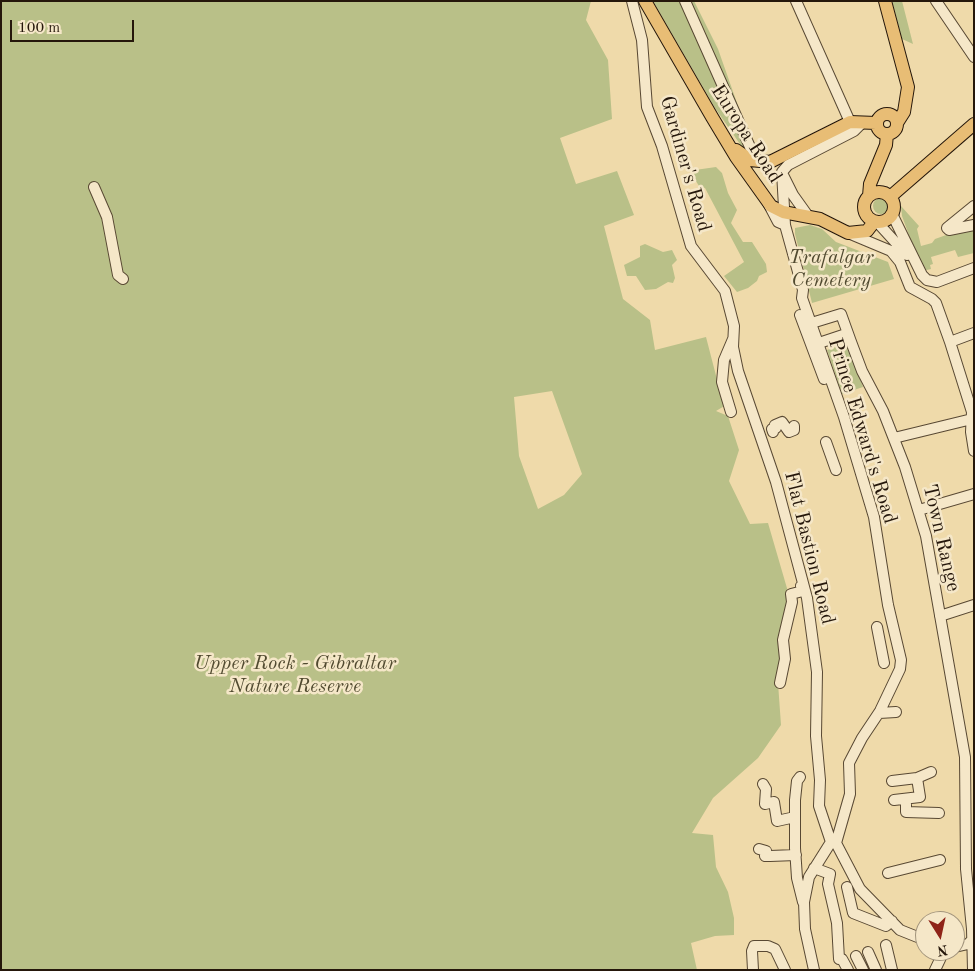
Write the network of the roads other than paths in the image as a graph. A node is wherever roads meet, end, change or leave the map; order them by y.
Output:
1 (632, 1) edge
2 (645, 1) edge
3 (684, 1) edge
4 (796, 1) edge
5 (885, 1) edge
6 (936, 1) edge
7 (974, 57) edge
8 (895, 120) junction
9 (856, 123) junction
10 (876, 123) junction
11 (974, 124) edge
12 (887, 134) junction
13 (729, 143) junction
14 (749, 156) junction
15 (782, 172) junction
16 (94, 187) dead end
17 (880, 195) junction
18 (974, 206) edge
19 (892, 214) junction
20 (808, 216) junction
21 (784, 219) junction
22 (875, 222) junction
23 (974, 225) edge
24 (848, 233) junction
25 (974, 268) edge
26 (123, 279) dead end
27 (937, 282) junction
28 (932, 299) junction
29 (800, 315) dead end
30 (807, 324) junction
31 (734, 326) joint
32 (974, 333) edge
33 (734, 338) junction
34 (850, 339) junction
35 (950, 342) junction
36 (819, 343) junction
37 (836, 392) junction
38 (731, 412) dead end
39 (973, 414) edge
40 (794, 426) dead end
41 (773, 432) dead end
42 (894, 438) junction
43 (826, 442) dead end
44 (974, 450) edge
45 (834, 472) dead end
46 (974, 494) edge
47 (919, 510) junction
48 (804, 585) junction
49 (974, 606) edge
50 (940, 616) junction
51 (877, 627) dead end
52 (884, 663) dead end
53 (780, 683) dead end
54 (896, 712) dead end
55 (879, 713) junction
56 (970, 757) edge
57 (930, 772) dead end
58 (800, 778) dead end
59 (917, 778) junction
60 (892, 781) dead end
61 (763, 784) dead end
62 (969, 791) edge
63 (906, 799) junction
64 (894, 800) dead end
65 (939, 813) dead end
66 (795, 817) junction
67 (970, 828) edge
68 (836, 842) junction
69 (759, 849) dead end
70 (796, 854) junction
71 (970, 858) edge
72 (940, 860) dead end
73 (814, 868) junction
74 (888, 873) dead end
75 (850, 884) junction
76 (830, 889) junction
77 (804, 902) junction
78 (892, 921) junction
79 (915, 936) edge
80 (971, 941) junction
81 (965, 945) edge
82 (886, 946) dead end
83 (868, 952) dead end
84 (856, 956) dead end
85 (753, 970) edge
86 (785, 970) edge
87 (814, 970) edge
88 (848, 970) edge
89 (863, 970) edge
90 (876, 970) edge
91 (892, 970) edge
92 (973, 970) edge

1 - 31 street, Gardiner's Road
2 - 13 main road, Europa Road
3 - 14 street
4 - 9 street
5 - 8 main road
6 - 7 street
8 - 10 main road
8 - 12 main road
9 - 10 main road
9 - 14 main road
9 - 15 street
10 - 12 main road
11 - 17 main road
12 - 17 main road
13 - 14 main road
13 - 21 main road, Europa Road
15 - 20 street
15 - 21 street
16 - 26 street
17 - 19 main road
17 - 22 main road
18 - 23 street
19 - 22 main road
19 - 27 street
20 - 21 main road
20 - 24 main road
21 - 30 street, Prince Edward's Road
22 - 24 main road
22 - 28 street
24 - 28 street
25 - 27 street
27 - 28 street
28 - 35 street
29 - 30 street
30 - 34 street, Town Range
30 - 36 street, Prince Edward's Road
30 - 37 street
31 - 33 street, Flat Bastion Road
32 - 35 street
33 - 38 street
33 - 48 street, Flat Bastion Road
34 - 36 street
34 - 42 street, Town Range
35 - 39 street
36 - 37 street, Prince Edward's Road
37 - 55 street, Prince Edward's Road
39 - 42 street
39 - 44 street
40 - 41 street
42 - 47 street, Town Range
43 - 45 street
46 - 47 street
47 - 50 street, Town Range
48 - 53 street
48 - 68 street, Flat Bastion Road
49 - 50 street
50 - 56 street, Town Range
51 - 52 street
54 - 55 street
55 - 68 street, Prince Edward's Road
56 - 62 street, Town Range
57 - 59 street
58 - 66 street
59 - 60 street
59 - 63 street
61 - 66 street
62 - 67 street, Town Range
63 - 64 street
63 - 65 street
66 - 70 street
67 - 71 street, Town Range
68 - 73 street, Prince Edward's Road
68 - 75 street
69 - 70 street
70 - 77 street
71 - 80 street, Town Range
72 - 74 street
73 - 76 street
73 - 77 street, Prince Edward's Road
75 - 76 street
75 - 78 street
75 - 78 street
76 - 88 street
77 - 87 street
78 - 79 street
80 - 81 street
80 - 92 street, Town Range
82 - 91 street
83 - 90 street
84 - 89 street
85 - 86 street

